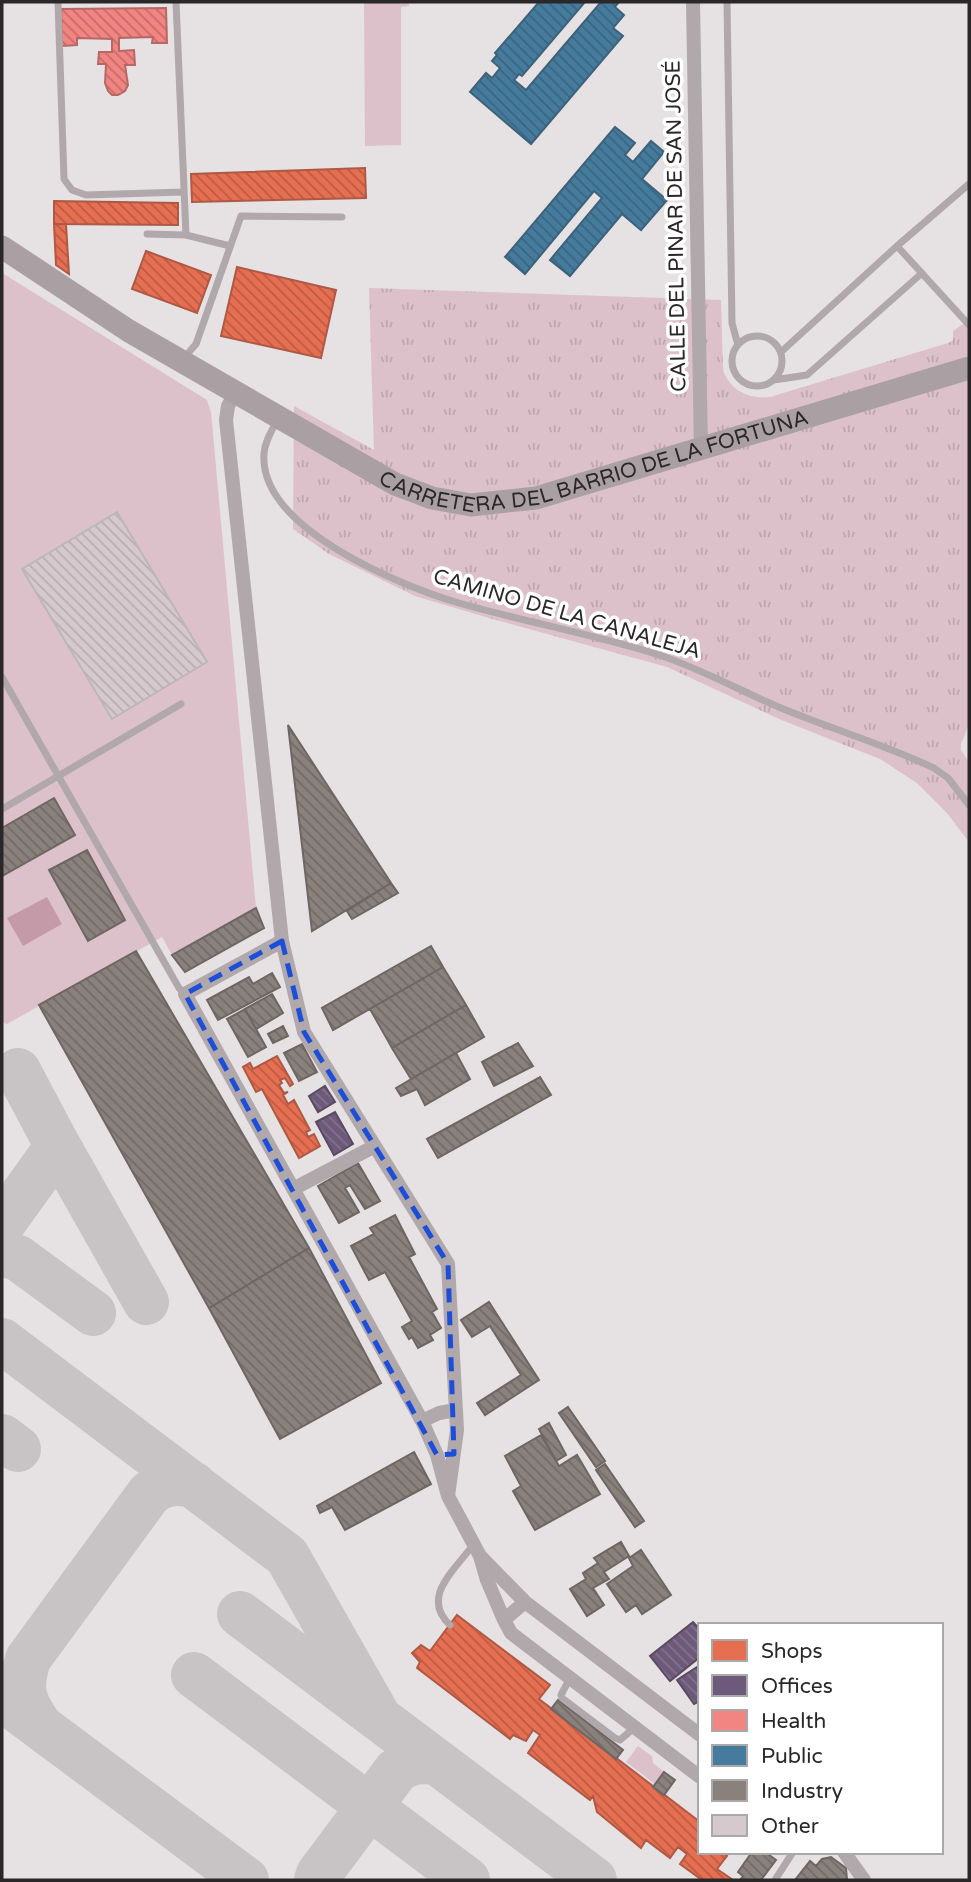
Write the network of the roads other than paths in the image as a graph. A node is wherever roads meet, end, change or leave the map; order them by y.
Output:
1 (58, 2) edge
2 (176, 2) edge
3 (693, 2) edge
4 (727, 2) edge
5 (969, 184) edge
6 (183, 192) junction
7 (342, 217) dead end
8 (147, 234) dead end
9 (186, 235) junction
10 (230, 246) junction
11 (897, 246) junction
12 (2, 247) edge
13 (922, 273) junction
14 (969, 325) edge
15 (738, 345) junction
16 (781, 352) junction
17 (181, 361) junction
18 (969, 368) edge
19 (774, 380) junction
20 (235, 393) junction
21 (279, 418) junction
22 (701, 449) junction
23 (2, 677) edge
24 (181, 704) dead end
25 (58, 778) junction
26 (969, 805) edge
27 (2, 809) edge
28 (282, 941) junction
29 (185, 994) junction
30 (374, 1146) junction
31 (293, 1189) junction
32 (456, 1410) junction
33 (422, 1421) junction
34 (454, 1454) junction
35 (437, 1455) junction
36 (448, 1496) junction
37 (477, 1550) junction
38 (525, 1602) junction
39 (504, 1620) junction
40 (450, 1625) dead end
41 (570, 1678) junction
42 (635, 1727) junction
43 (698, 1733) edge
44 (698, 1775) edge
45 (792, 1854) edge
46 (845, 1854) edge
47 (775, 1880) edge
48 (864, 1880) edge

1 - 6 lane
2 - 6 lane
3 - 22 street, CALLE DEL PINAR DE SAN JOSÉ
4 - 15 lane
5 - 11 lane
6 - 9 lane
7 - 10 lane
8 - 9 lane
9 - 10 lane
10 - 17 lane
11 - 13 lane
11 - 16 lane
12 - 17 main road, CARRETERA DEL BARRIO DE LA FORTUNA
13 - 14 lane
13 - 19 lane
15 - 16 lane
15 - 19 lane
16 - 19 lane
17 - 20 main road, CARRETERA DEL BARRIO DE LA FORTUNA
18 - 22 main road, CARRETERA DEL BARRIO DE LA FORTUNA
20 - 21 main road, CARRETERA DEL BARRIO DE LA FORTUNA
20 - 28 street
21 - 22 main road, CARRETERA DEL BARRIO DE LA FORTUNA
21 - 26 lane, CAMINO DE LA CANALEJA
23 - 25 lane
24 - 25 lane
25 - 27 lane
25 - 29 lane
28 - 29 street
28 - 30 street
29 - 31 street
30 - 31 street
30 - 32 street
31 - 33 street
32 - 33 street
32 - 34 street
33 - 35 street
34 - 35 street
34 - 36 street
35 - 36 street
36 - 37 street
37 - 38 street
37 - 39 street
37 - 40 lane
38 - 39 street
38 - 43 street
39 - 41 street
41 - 42 street
41 - 42 lane
42 - 44 street
45 - 47 lane
46 - 48 street

